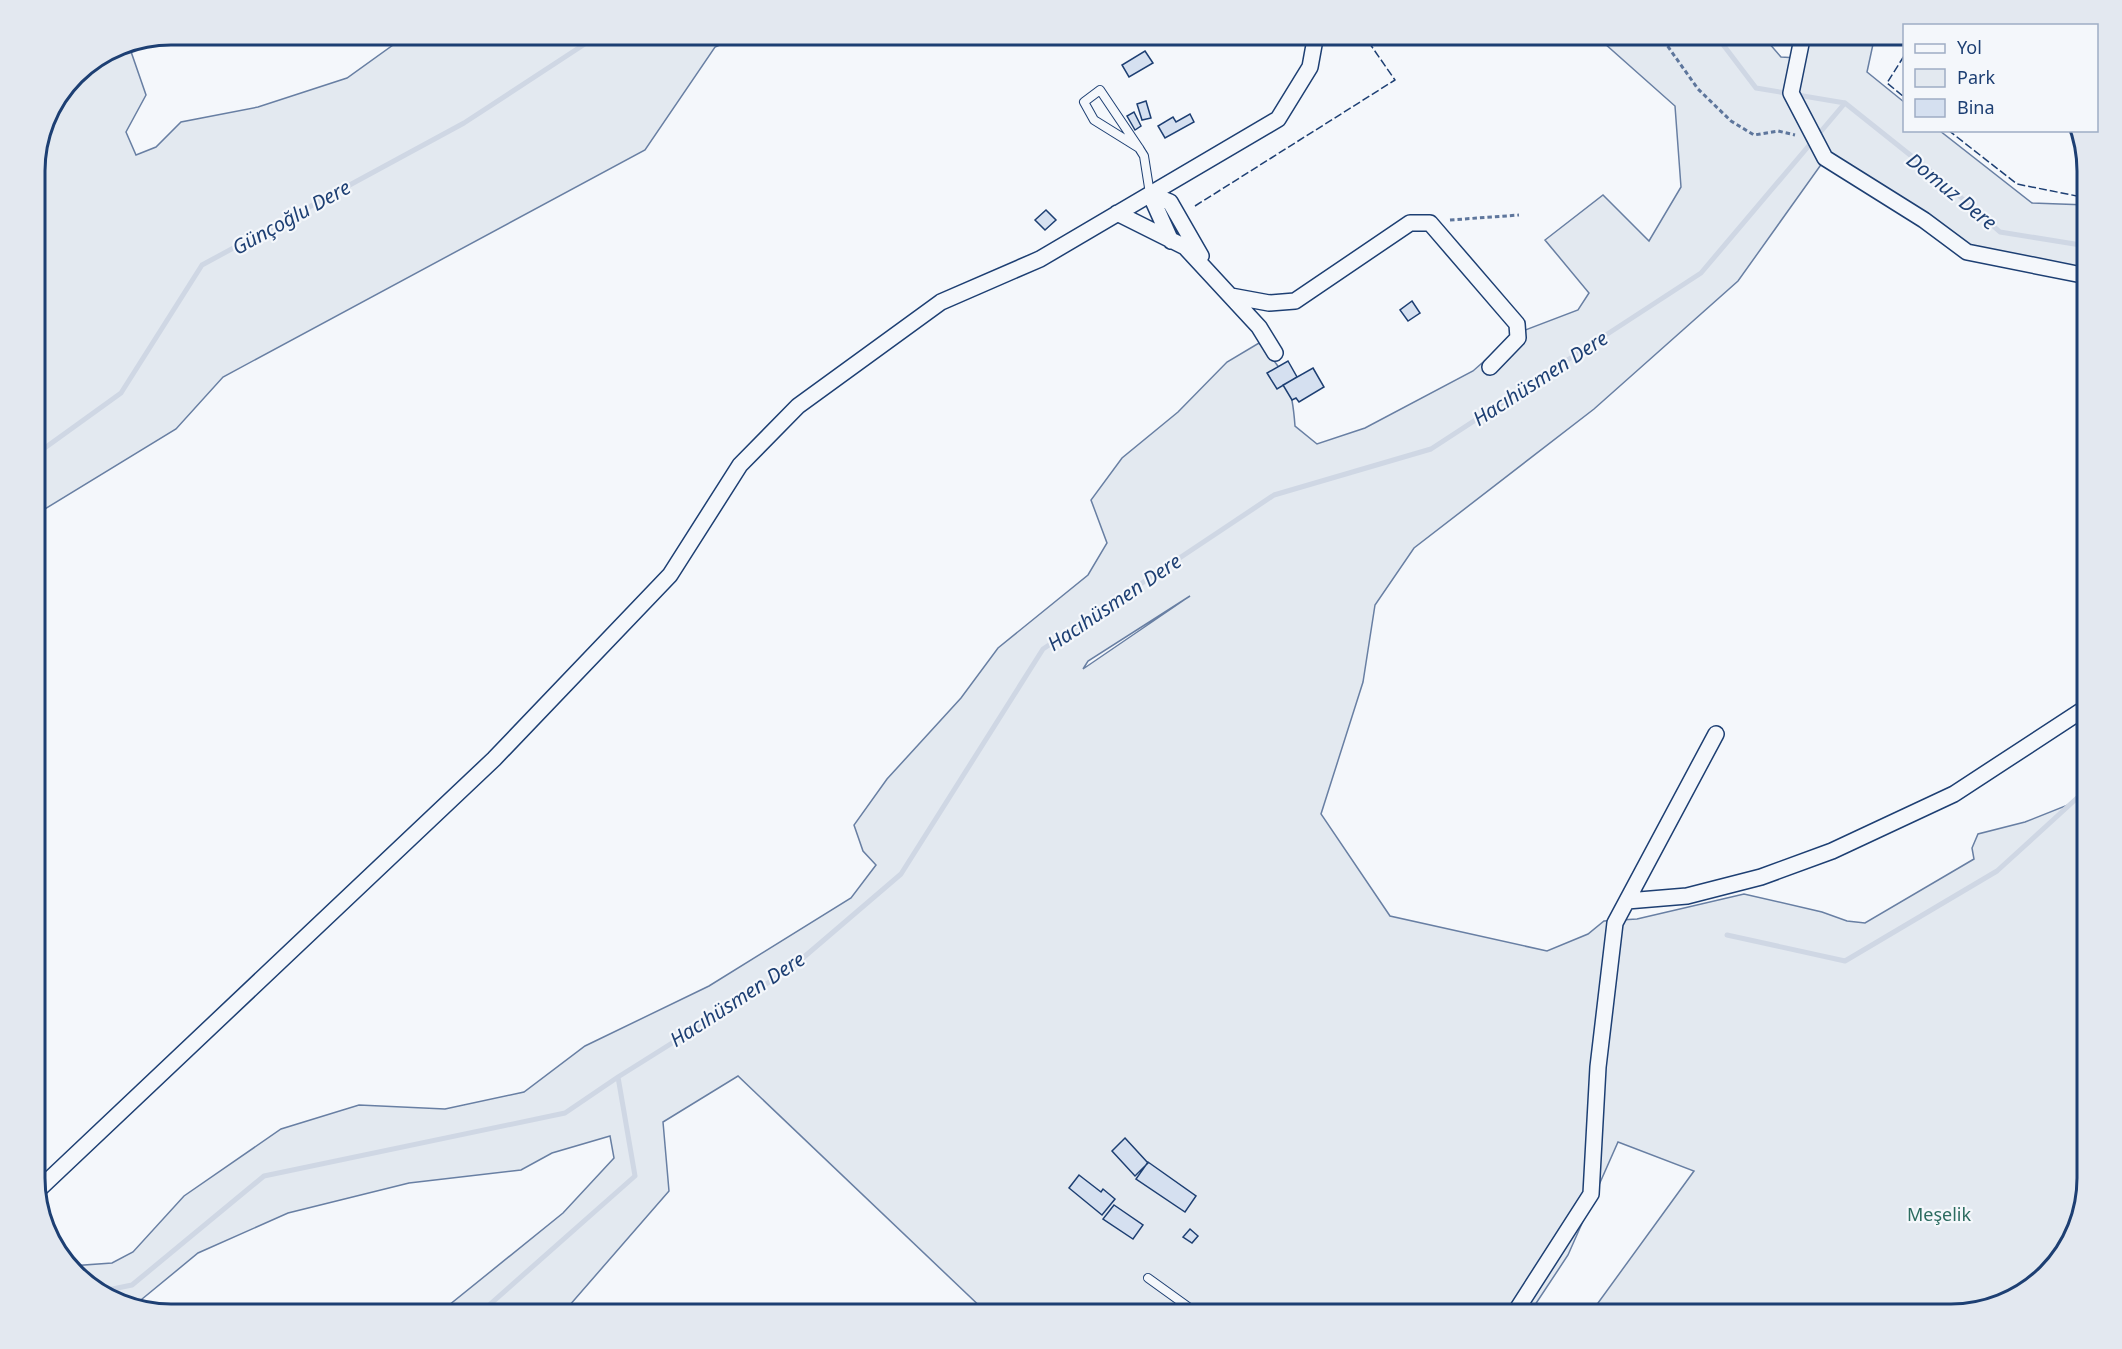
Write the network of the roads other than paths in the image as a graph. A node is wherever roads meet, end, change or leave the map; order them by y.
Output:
1 (1314, 45) edge
2 (1801, 45) edge
3 (1139, 148) junction
4 (1150, 194) junction
5 (1117, 213) junction
6 (1171, 240) junction
7 (1210, 272) junction
8 (2077, 274) edge
9 (1231, 296) junction
10 (1275, 352) dead end
11 (1491, 367) dead end
12 (2077, 714) edge
13 (1716, 734) dead end
14 (1627, 901) junction
15 (45, 1183) edge
16 (1148, 1278) dead end
17 (1184, 1304) edge
18 (1520, 1304) edge

1 - 4 street
2 - 8 street
3 - 3 lane
3 - 4 lane
4 - 5 street
4 - 6 street
4 - 7 street
5 - 6 street
5 - 15 street
6 - 7 street
7 - 9 street
9 - 10 street
9 - 11 street
12 - 14 street
13 - 14 street
14 - 18 street
16 - 17 lane

